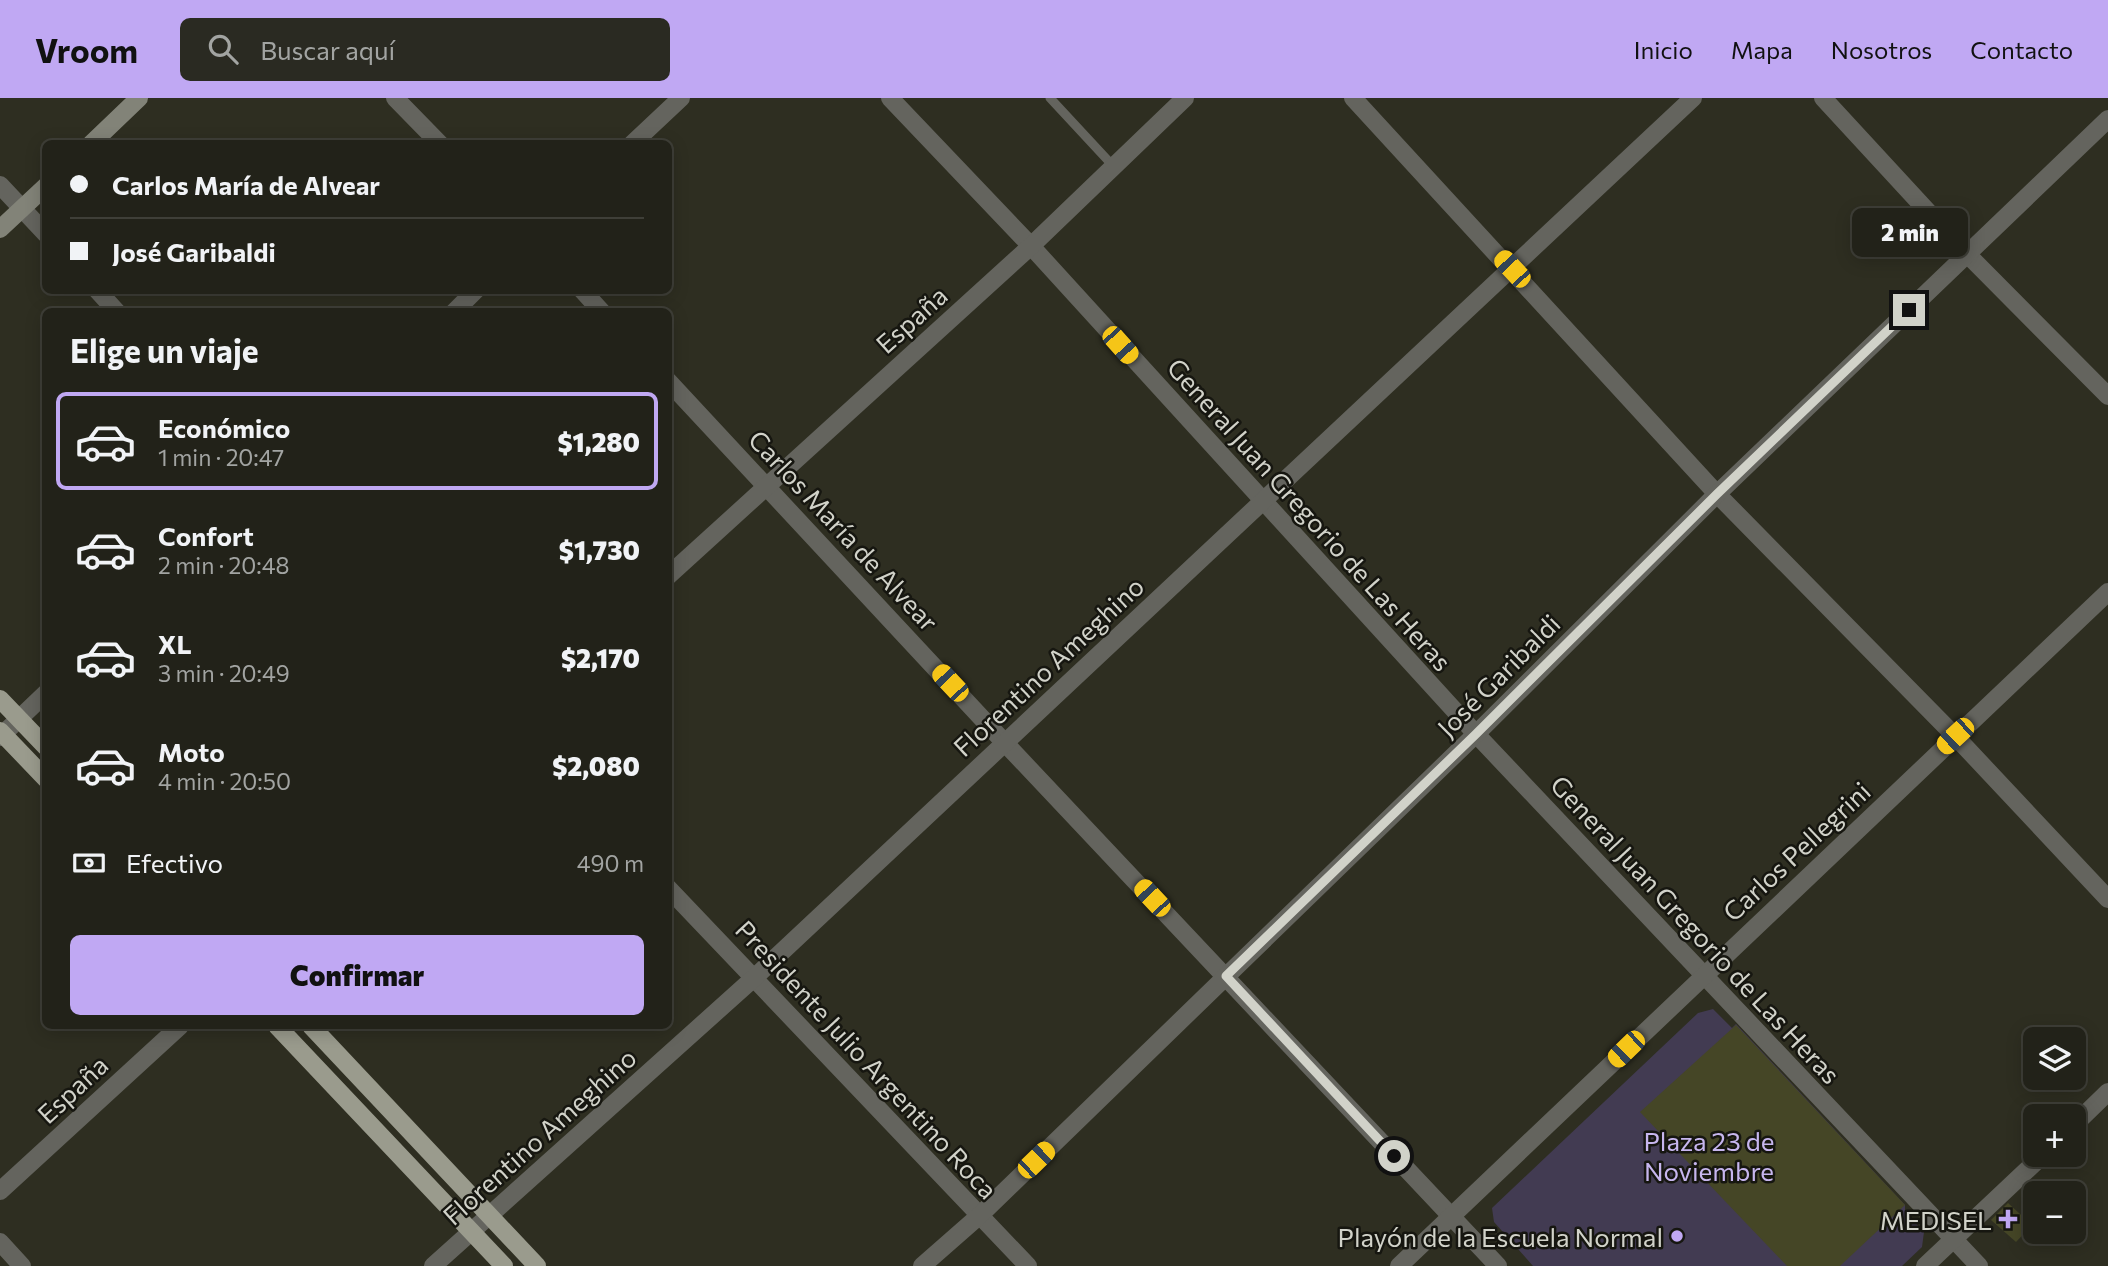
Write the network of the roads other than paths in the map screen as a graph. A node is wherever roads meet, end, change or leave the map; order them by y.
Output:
1 (139, 98) edge
2 (395, 98) edge
3 (681, 98) edge
4 (890, 98) edge
5 (1050, 98) edge
6 (1185, 98) edge
7 (1353, 98) edge
8 (1693, 98) edge
9 (1823, 98) edge
10 (2108, 119) edge
11 (95, 140) edge
12 (436, 140) edge
13 (636, 140) edge
14 (1115, 168) junction
15 (0, 186) edge
16 (42, 190) edge
17 (22, 209) junction
18 (0, 229) edge
19 (42, 230) edge
20 (1031, 246) junction
21 (1967, 254) junction
22 (1512, 269) junction
23 (101, 294) edge
24 (472, 294) edge
25 (586, 294) edge
26 (113, 308) edge
27 (458, 308) edge
28 (598, 308) edge
29 (672, 385) edge
30 (2108, 396) edge
31 (767, 485) junction
32 (1717, 494) junction
33 (1263, 502) junction
34 (672, 572) edge
35 (2108, 592) edge
36 (42, 697) edge
37 (0, 699) edge
38 (18, 719) junction
39 (1, 734) edge
40 (1476, 734) junction
41 (1955, 736) junction
42 (1004, 742) junction
43 (42, 743) edge
44 (42, 775) edge
45 (672, 892) edge
46 (2108, 900) edge
47 (1704, 975) junction
48 (1226, 976) junction
49 (755, 977) junction
50 (177, 1029) edge
51 (280, 1029) edge
52 (314, 1029) edge
53 (2108, 1092) edge
54 (2086, 1113) edge
55 (2030, 1167) edge
56 (0, 1191) edge
57 (489, 1216) junction
58 (979, 1216) junction
59 (1451, 1216) junction
60 (471, 1231) junction
61 (1953, 1239) junction
62 (0, 1242) edge
63 (22, 1266) edge
64 (433, 1266) edge
65 (504, 1266) edge
66 (537, 1266) edge
67 (922, 1266) edge
68 (1028, 1266) edge
69 (1399, 1266) edge
70 (1498, 1266) edge
71 (1925, 1266) edge
72 (1979, 1266) edge

1 - 11 main road
2 - 12 street
3 - 13 street
4 - 20 street, General Juan Gregorio de Las Heras
5 - 14 lane
6 - 14 street, España
7 - 22 street
8 - 22 street, Florentino Ameghino
9 - 21 street
10 - 21 street, José Garibaldi
14 - 20 street, España
15 - 17 street
16 - 17 main road
17 - 18 main road
17 - 19 street
20 - 31 street, España
20 - 33 street, General Juan Gregorio de Las Heras
21 - 30 street
21 - 32 street, José Garibaldi
22 - 32 street
22 - 33 street, Florentino Ameghino
23 - 26 street
24 - 27 street
25 - 28 street
29 - 31 street, Carlos María de Alvear
31 - 34 street, España
31 - 42 street, Carlos María de Alvear
32 - 40 street, José Garibaldi
32 - 41 street
33 - 40 street, General Juan Gregorio de Las Heras
33 - 42 street, Florentino Ameghino
35 - 41 street, Carlos Pellegrini
36 - 38 street
37 - 38 main road
38 - 39 street
38 - 43 main road
39 - 44 main road
40 - 47 street, General Juan Gregorio de Las Heras
40 - 48 street, José Garibaldi
41 - 46 street
41 - 47 street, Carlos Pellegrini
42 - 48 street, Carlos María de Alvear
42 - 49 street, Florentino Ameghino
45 - 49 street, Presidente Julio Argentino Roca
47 - 59 street, Carlos Pellegrini
47 - 61 street, General Juan Gregorio de Las Heras
48 - 58 street, José Garibaldi
48 - 59 street, Carlos María de Alvear
49 - 57 street, Florentino Ameghino
49 - 58 street, Presidente Julio Argentino Roca
50 - 56 street, España
51 - 60 main road
52 - 57 main road
53 - 54 street
55 - 61 street
57 - 60 street, Florentino Ameghino
57 - 66 main road
58 - 67 street, José Garibaldi
58 - 68 street, Presidente Julio Argentino Roca
59 - 69 street, Carlos Pellegrini
59 - 70 street, Carlos María de Alvear
60 - 64 street, Florentino Ameghino
60 - 65 main road
61 - 71 street
61 - 72 street, General Juan Gregorio de Las Heras
62 - 63 street

